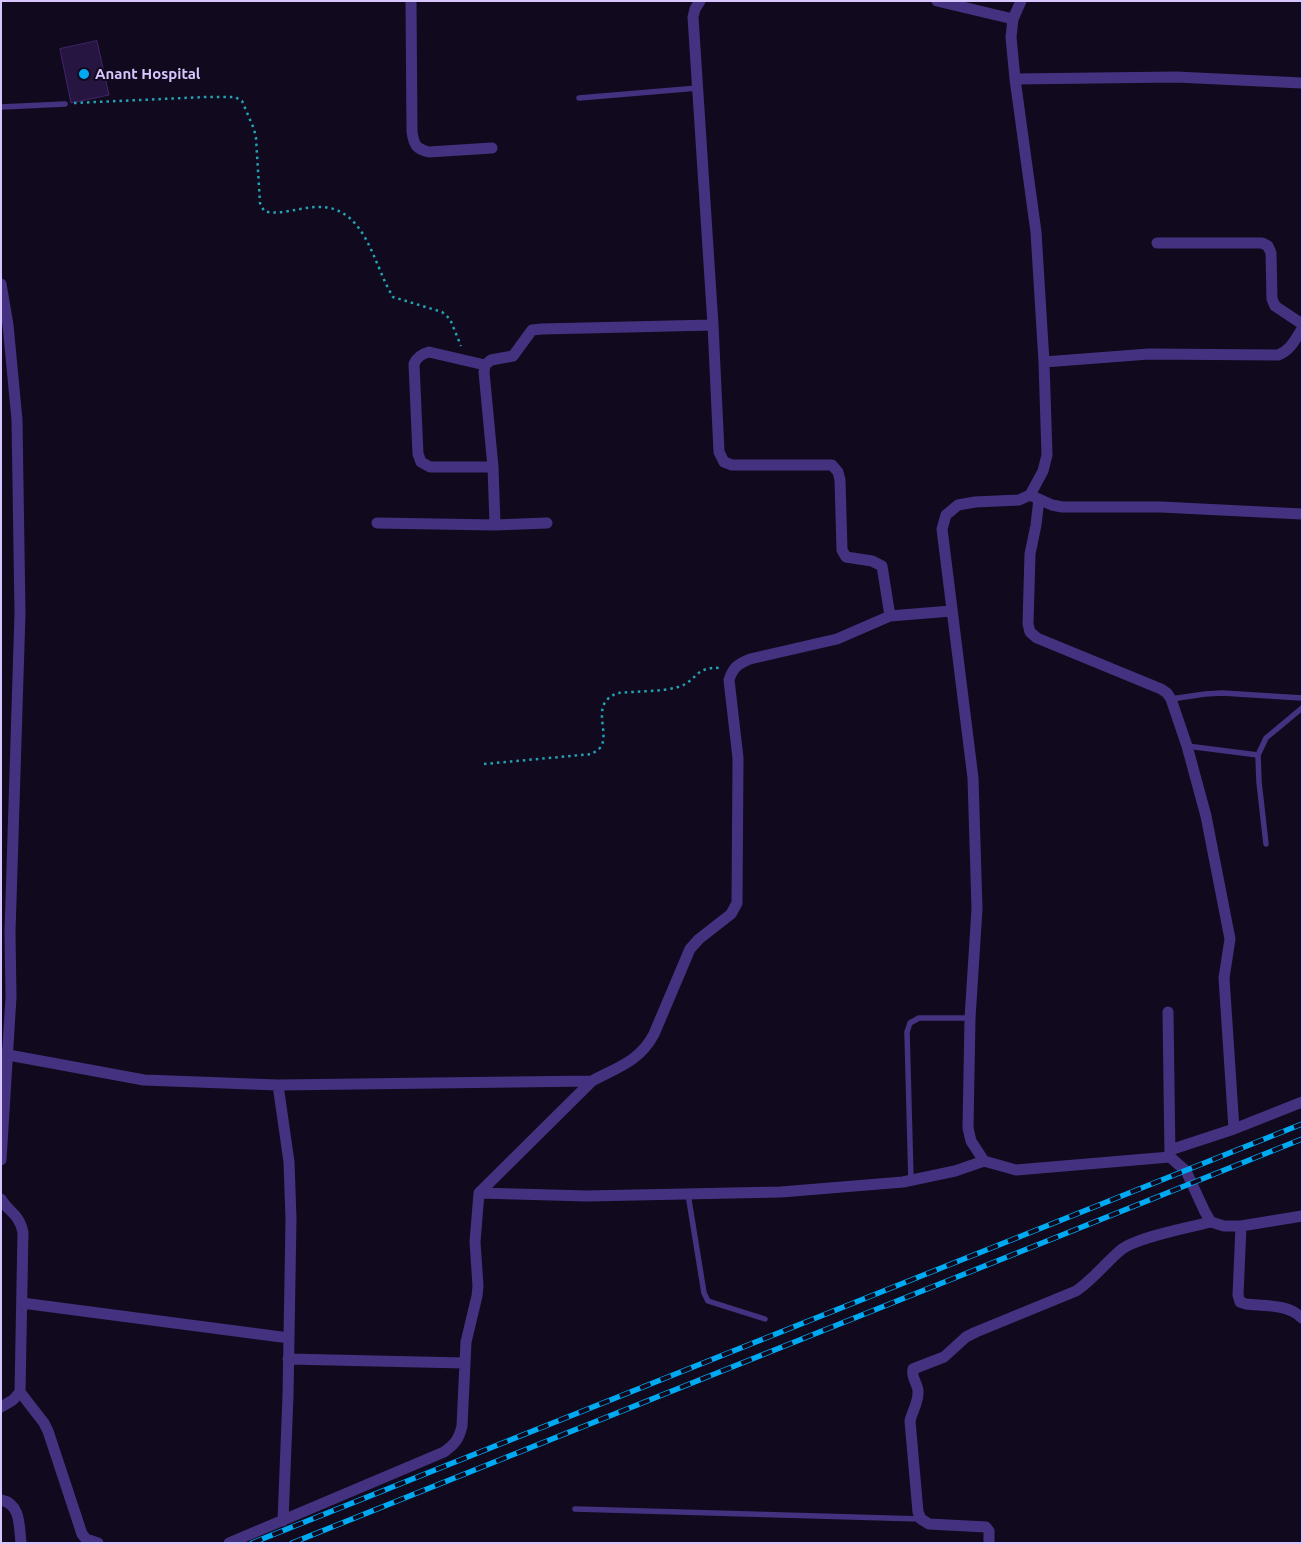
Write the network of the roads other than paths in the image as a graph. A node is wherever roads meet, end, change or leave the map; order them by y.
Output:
1 (411, 1) edge
2 (700, 1) edge
3 (937, 1) edge
4 (1021, 1) edge
5 (1013, 19) junction
6 (1015, 79) junction
7 (1302, 83) edge
8 (698, 88) junction
9 (579, 98) dead end
10 (65, 104) road end
11 (1, 107) edge
12 (492, 148) dead end
13 (1157, 243) dead end
14 (1, 284) edge
15 (1302, 324) edge
16 (713, 325) junction
17 (1302, 329) edge
18 (1044, 362) junction
19 (485, 364) junction
20 (493, 467) junction
21 (1034, 497) junction
22 (1302, 514) edge
23 (377, 523) dead end
24 (547, 523) dead end
25 (495, 525) junction
26 (951, 611) junction
27 (890, 616) junction
28 (1302, 698) edge
29 (1171, 699) junction
30 (1302, 708) edge
31 (1187, 746) junction
32 (1258, 755) junction
33 (1266, 844) dead end
34 (6, 932) edge
35 (1168, 1012) dead end
36 (970, 1018) junction
37 (5, 1054) edge
38 (592, 1081) junction
39 (278, 1085) junction
40 (1302, 1102) edge
41 (1234, 1129) junction
42 (1170, 1154) junction
43 (1, 1160) edge
44 (984, 1161) junction
45 (911, 1181) junction
46 (479, 1193) junction
47 (688, 1194) junction
48 (1, 1199) edge
49 (1302, 1216) edge
50 (1211, 1222) junction
51 (1241, 1226) junction
52 (22, 1302) junction
53 (1302, 1318) edge
54 (765, 1319) dead end
55 (289, 1338) junction
56 (288, 1359) junction
57 (464, 1363) junction
58 (20, 1392) junction
59 (1, 1407) edge
60 (1, 1500) edge
61 (575, 1509) dead end
62 (921, 1519) junction
63 (282, 1521) junction
64 (21, 1543) edge
65 (98, 1543) edge
66 (229, 1543) edge
67 (989, 1543) edge

1 - 12 street
2 - 8 street
3 - 5 street
4 - 5 street
5 - 6 street
6 - 7 street
6 - 18 street
8 - 9 lane
8 - 16 street
10 - 11 lane
13 - 15 street
14 - 34 street
16 - 19 street
16 - 27 street
17 - 18 street
18 - 21 street
19 - 20 street
19 - 20 street
20 - 25 street
21 - 22 street
21 - 26 street
21 - 29 street
23 - 25 street
24 - 25 street
26 - 27 street
26 - 36 street
27 - 38 street
28 - 29 lane
29 - 31 street
30 - 32 lane
31 - 32 lane
31 - 41 street
32 - 33 lane
34 - 37 street
35 - 42 street
36 - 44 street
36 - 45 lane
37 - 39 street
37 - 43 street
38 - 39 street
38 - 46 street
39 - 55 street
40 - 41 street
41 - 42 street
42 - 44 street
42 - 50 street
44 - 45 street
45 - 47 street
46 - 47 street
46 - 57 street
47 - 54 lane
48 - 52 street
49 - 51 street
50 - 51 street
50 - 62 street
51 - 53 street
52 - 55 street
52 - 58 street
55 - 56 street
56 - 57 street
56 - 63 street
57 - 63 street
58 - 59 street
58 - 65 street
60 - 64 street
61 - 62 lane
62 - 67 street
63 - 66 street

